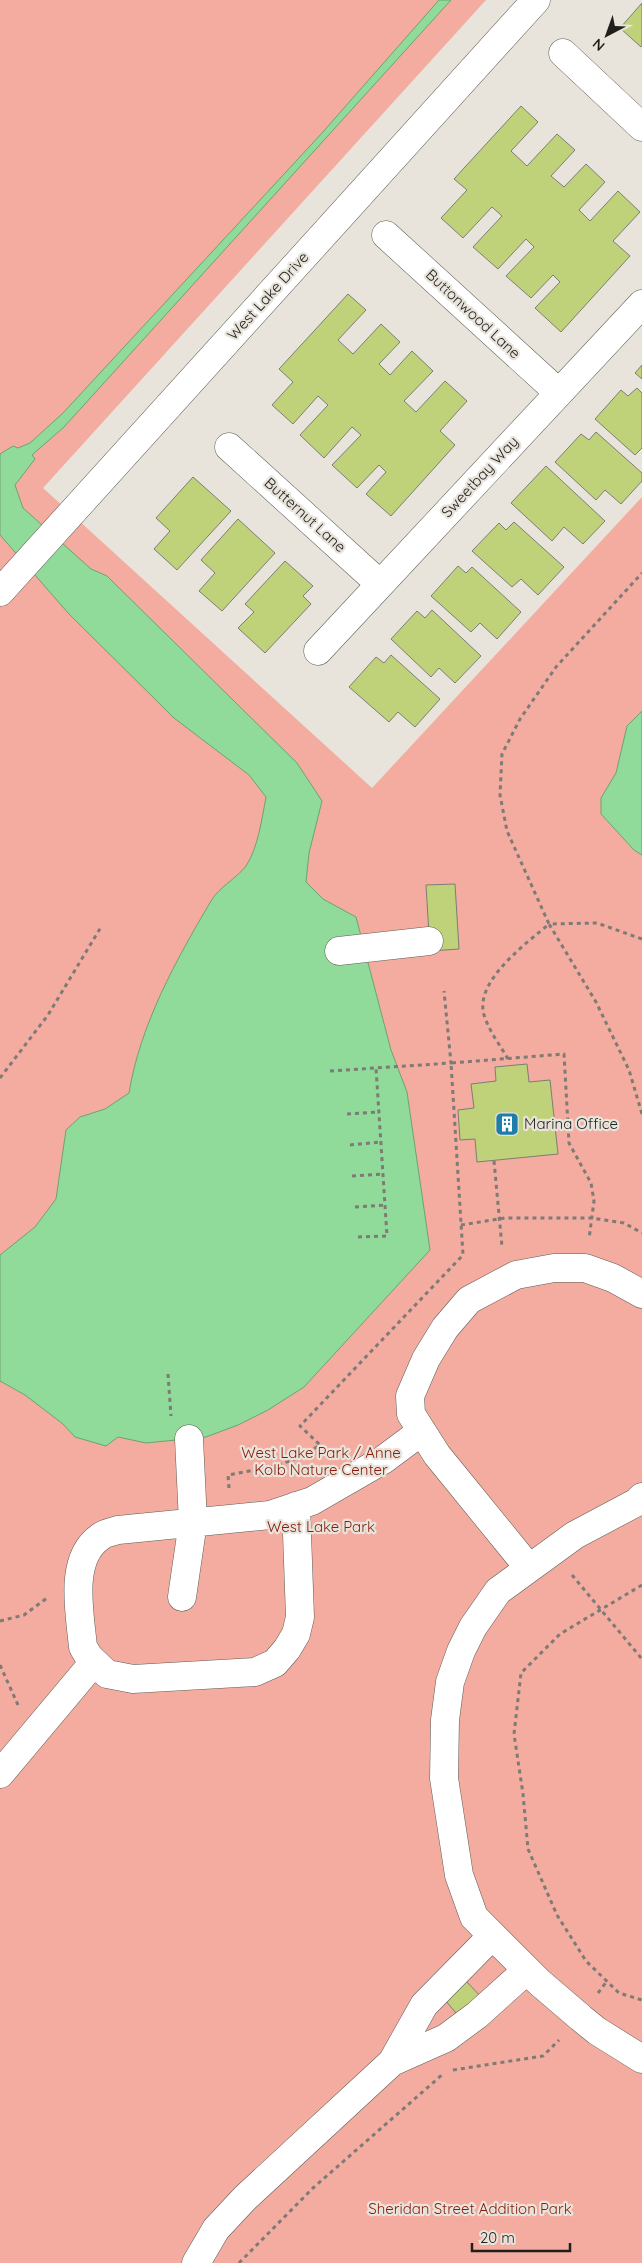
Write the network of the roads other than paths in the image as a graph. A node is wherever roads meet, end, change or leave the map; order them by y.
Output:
1 (536, 0) edge
2 (563, 52) dead end
3 (642, 127) edge
4 (386, 235) dead end
5 (642, 304) edge
6 (559, 394) junction
7 (229, 447) dead end
8 (9, 582) edge
9 (380, 584) junction
10 (318, 651) dead end
11 (429, 941) dead end
12 (339, 951) dead end
13 (642, 1294) edge
14 (422, 1431) junction
15 (188, 1439) dead end
16 (642, 1497) edge
17 (296, 1506) junction
18 (193, 1522) junction
19 (529, 1568) junction
20 (182, 1597) dead end
21 (94, 1662) junction
22 (0, 1774) edge
23 (492, 1936) junction
24 (527, 1970) junction
25 (642, 2059) edge
26 (392, 2062) junction
27 (196, 2263) edge

1 - 8 street, West Lake Drive
2 - 3 street
4 - 6 street, Buttonwood Lane
5 - 6 street, Sweetbay Way
6 - 9 street, Sweetbay Way
7 - 9 street, Butternut Lane
9 - 10 street, Sweetbay Way
11 - 12 street
13 - 14 street
14 - 17 street
14 - 19 street
15 - 18 street
16 - 19 street
17 - 18 street
17 - 21 street
18 - 20 street
18 - 21 street
19 - 23 street
21 - 22 street
23 - 24 street
23 - 26 street
24 - 25 street
24 - 26 street
26 - 27 street

